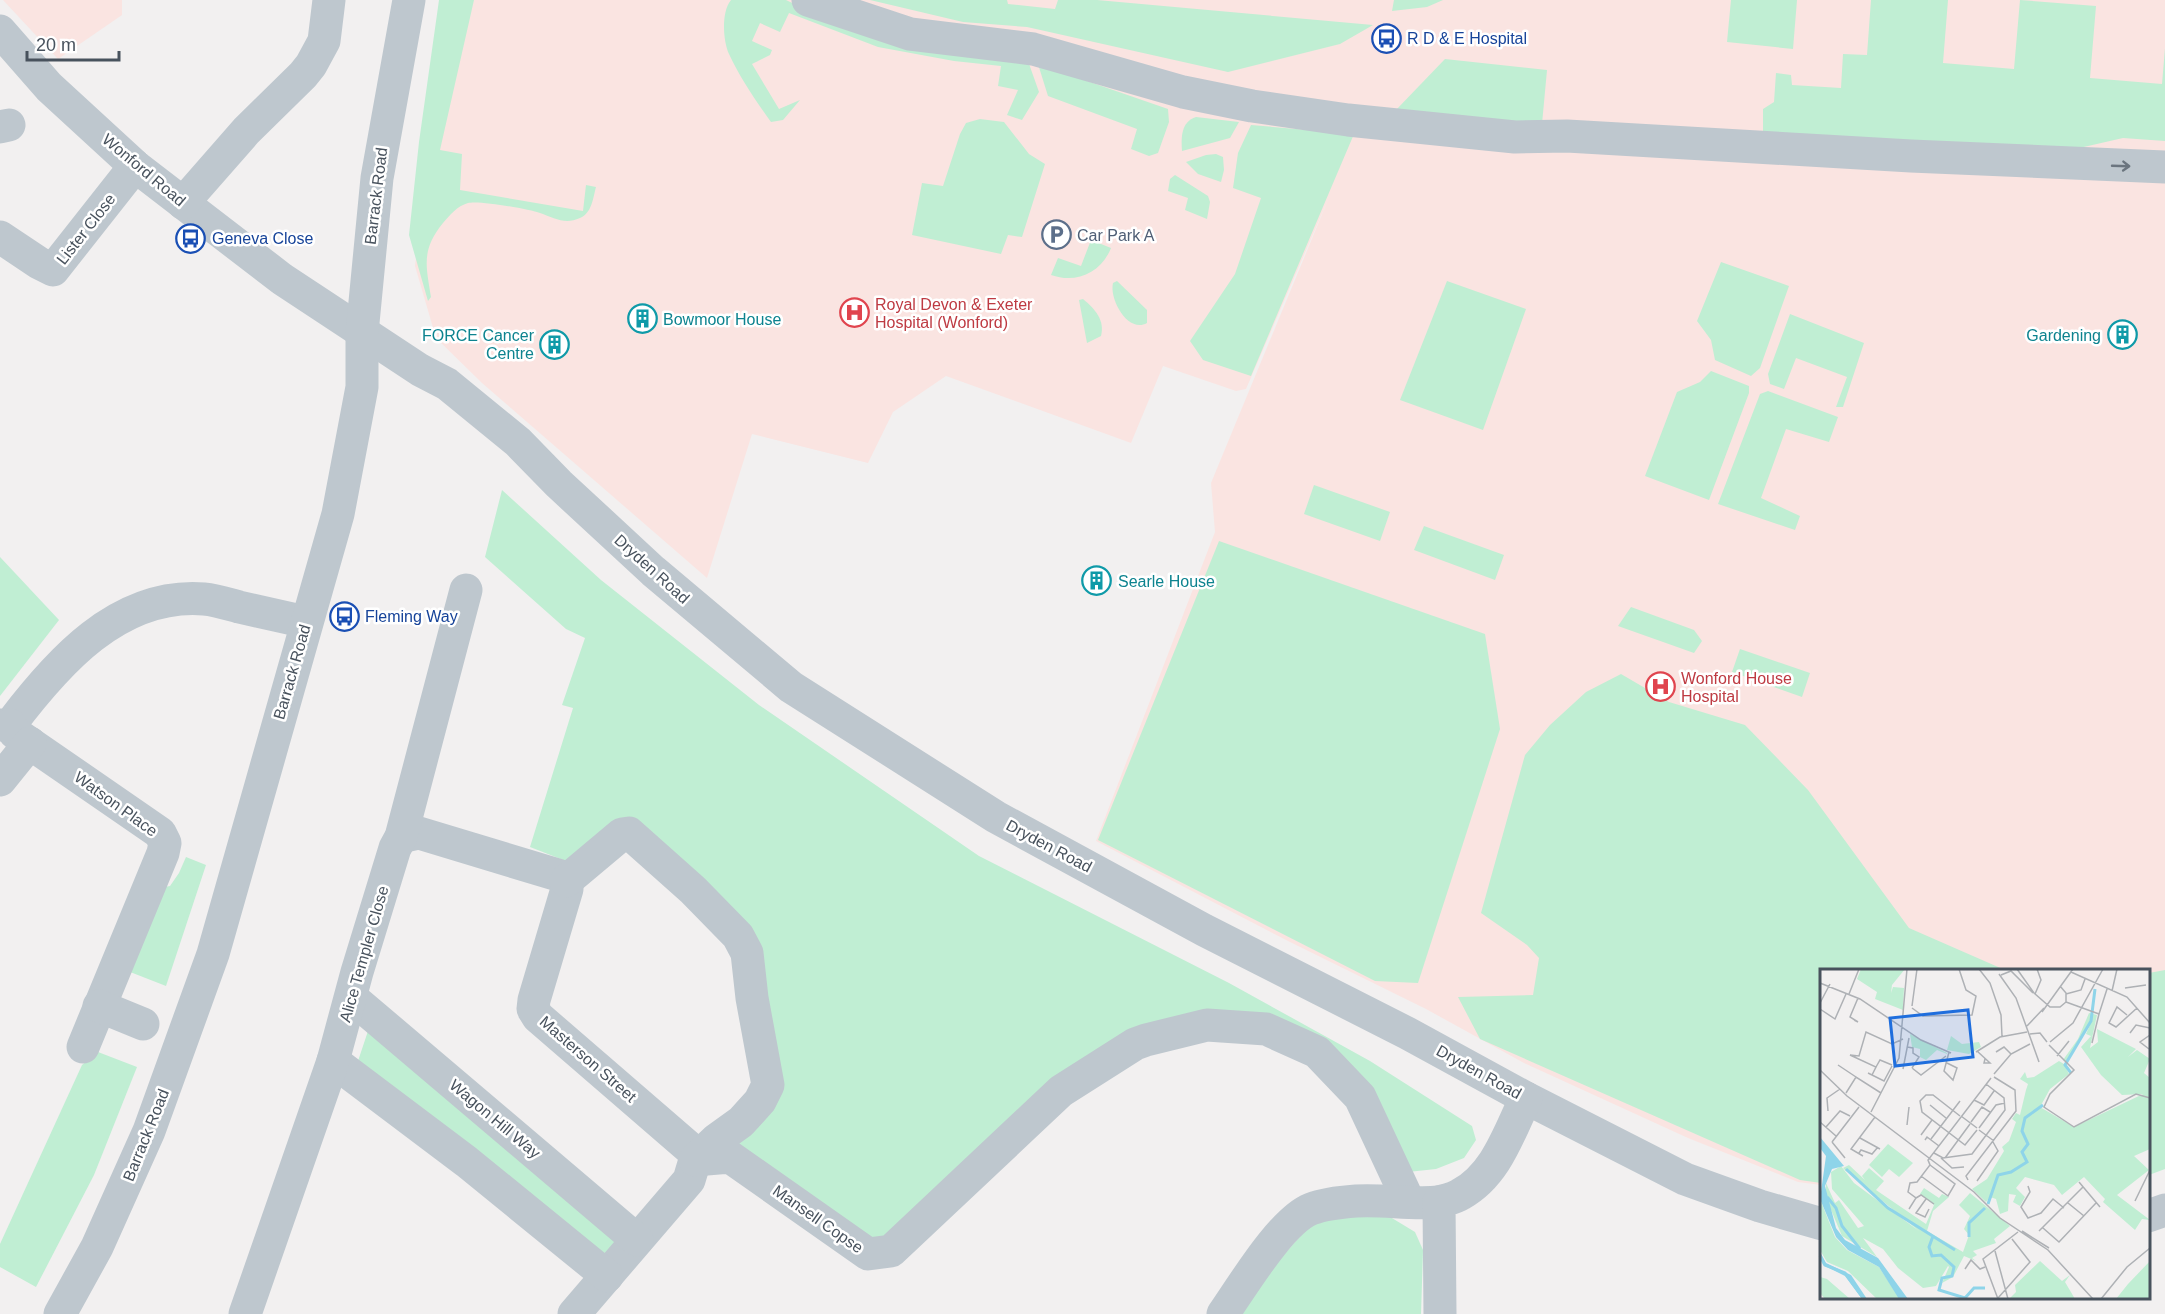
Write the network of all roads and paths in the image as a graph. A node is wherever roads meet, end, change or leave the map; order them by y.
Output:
1 (329, 0) edge
2 (409, 0) edge
3 (808, 0) edge
4 (0, 31) edge
5 (135, 166) junction
6 (2165, 167) edge
7 (183, 203) junction
8 (0, 237) edge
9 (362, 333) junction
10 (466, 590) dead end
11 (306, 622) junction
12 (13, 731) edge
13 (0, 780) edge
14 (401, 837) junction
15 (566, 880) junction
16 (352, 998) junction
17 (99, 1006) junction
18 (143, 1024) dead end
19 (83, 1047) dead end
20 (333, 1061) junction
21 (1526, 1098) junction
22 (695, 1160) junction
23 (1424, 1202) junction
24 (2165, 1210) edge
25 (2150, 1215) edge
26 (1820, 1224) edge
27 (637, 1240) junction
28 (607, 1276) junction
29 (60, 1314) edge
30 (245, 1314) edge
31 (574, 1314) edge
32 (1223, 1314) edge
33 (1440, 1314) edge

1 - 7 street
2 - 9 street, Barrack Road
3 -> 6 street
4 - 5 street, Wonford Road
5 - 7 street, Wonford Road
5 - 8 street, Lister Close
7 - 9 street, Wonford Road
9 - 11 street, Barrack Road
9 - 21 street, Dryden Road
10 - 14 street, Alice Templer Close
11 - 12 street
11 - 29 street, Barrack Road
12 - 13 street
12 - 17 street, Watson Place
14 - 15 street
14 - 16 street, Alice Templer Close
15 - 22 street, Masterson Street
15 - 22 street
16 - 20 street, Alice Templer Close
16 - 27 street, Wagon Hill Way
17 - 18 street
17 - 19 street, Watson Place
20 - 28 street
20 - 30 street, Alice Templer Close
21 - 23 street
21 - 26 street, Dryden Road
22 - 23 street, Mansell Copse
22 - 27 street
23 - 32 street
23 - 33 street
24 - 25 street
27 - 28 street
28 - 31 street

